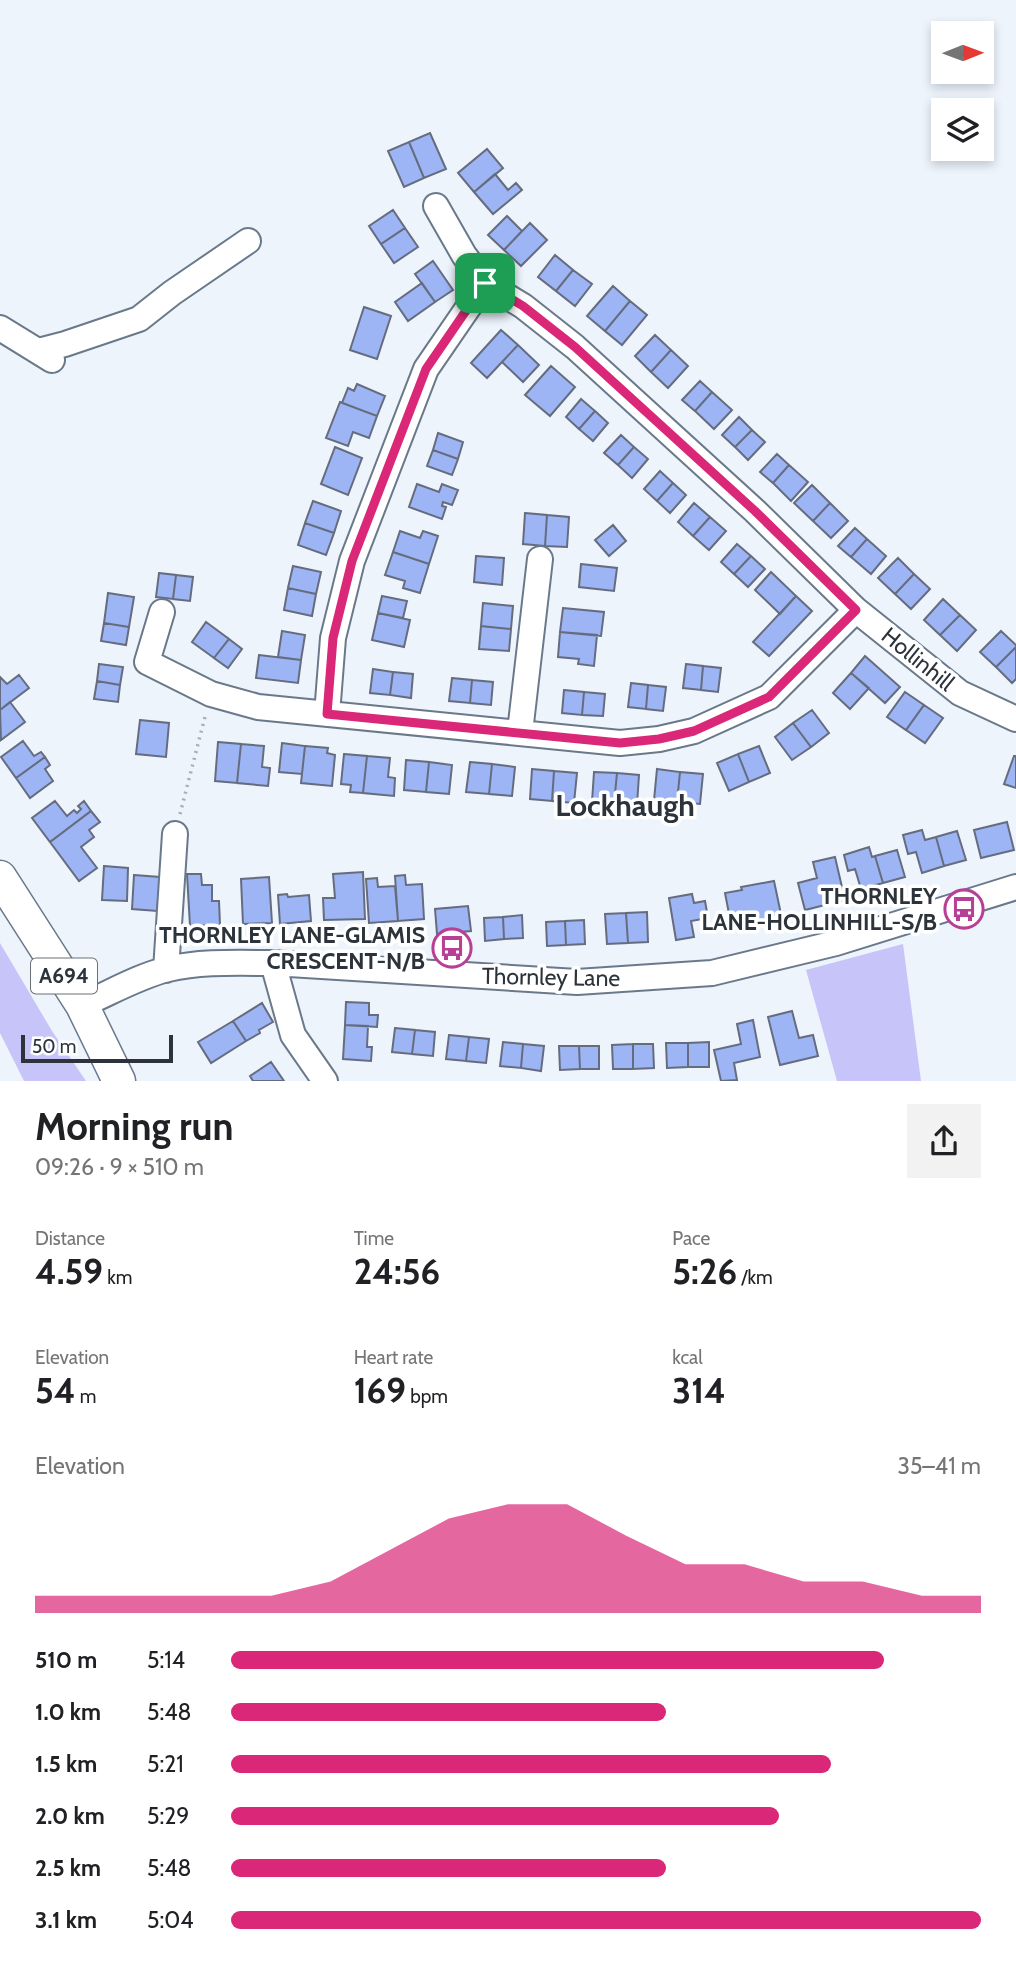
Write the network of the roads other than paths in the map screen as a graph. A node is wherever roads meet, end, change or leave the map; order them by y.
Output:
1 (436, 206) dead end
2 (248, 241) dead end
3 (485, 283) junction
4 (0, 328) edge
5 (540, 559) dead end
6 (856, 610) junction
7 (162, 612) dead end
8 (327, 714) junction
9 (1016, 719) edge
10 (520, 732) junction
11 (175, 834) road end
12 (0, 877) edge
13 (1016, 887) edge
14 (273, 963) junction
15 (166, 970) junction
16 (82, 1005) junction
17 (119, 1081) edge
18 (325, 1081) edge

1 - 3 street
2 - 4 street
3 - 6 street, Hollinhill
3 - 8 street
5 - 10 street
6 - 9 street, Hollinhill
6 - 10 street
7 - 8 street
8 - 10 street
11 - 15 street
12 - 16 main road, A694
13 - 14 street, Thornley Lane
14 - 15 street, Thornley Lane
14 - 18 street
15 - 16 street, Thornley Lane
16 - 17 main road, A694

